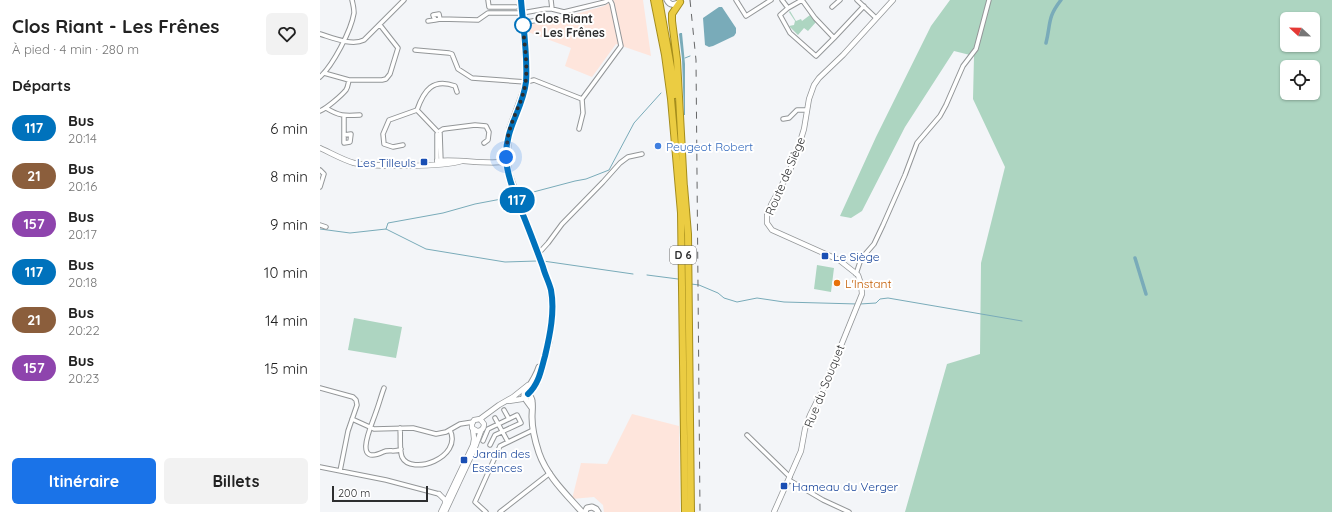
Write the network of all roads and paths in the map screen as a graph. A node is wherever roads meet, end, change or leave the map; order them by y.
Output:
1 (352, 0) edge
2 (404, 0) edge
3 (488, 0) edge
4 (521, 0) edge
5 (551, 0) edge
6 (609, 0) edge
7 (667, 0) edge
8 (736, 0) edge
9 (770, 0) edge
10 (782, 0) edge
11 (802, 0) edge
12 (857, 0) edge
13 (893, 0) edge
14 (989, 0) edge
15 (656, 1) edge
16 (680, 1) edge
17 (837, 1) edge
18 (864, 6) junction
19 (489, 7) junction
20 (516, 7) dead end
21 (832, 7) dead end
22 (788, 8) junction
23 (552, 9) junction
24 (488, 13) junction
25 (522, 13) junction
26 (547, 18) dead end
27 (876, 18) junction
28 (428, 22) dead end
29 (523, 23) junction
30 (380, 24) junction
31 (320, 34) edge
32 (834, 38) junction
33 (344, 41) junction
34 (415, 50) dead end
35 (324, 73) junction
36 (320, 77) edge
37 (349, 80) junction
38 (527, 82) junction
39 (457, 92) dead end
40 (582, 100) junction
41 (326, 108) junction
42 (417, 110) junction
43 (807, 110) junction
44 (320, 111) edge
45 (360, 115) dead end
46 (344, 116) junction
47 (783, 119) dead end
48 (579, 129) dead end
49 (438, 132) junction
50 (344, 135) dead end
51 (484, 143) dead end
52 (403, 145) dead end
53 (320, 148) edge
54 (642, 154) dead end
55 (439, 163) junction
56 (505, 164) junction
57 (320, 170) edge
58 (320, 187) edge
59 (684, 191) junction
60 (516, 196) junction
61 (320, 225) edge
62 (326, 227) dead end
63 (540, 257) junction
64 (856, 274) junction
65 (549, 342) junction
66 (320, 388) edge
67 (384, 388) dead end
68 (524, 394) junction
69 (492, 410) junction
70 (504, 410) dead end
71 (495, 418) dead end
72 (352, 419) junction
73 (509, 419) junction
74 (480, 420) junction
75 (473, 422) junction
76 (460, 424) junction
77 (484, 424) junction
78 (498, 425) junction
79 (369, 427) junction
80 (400, 428) junction
81 (473, 429) junction
82 (450, 430) junction
83 (533, 430) junction
84 (481, 431) junction
85 (502, 432) junction
86 (747, 436) dead end
87 (483, 441) dead end
88 (508, 442) junction
89 (490, 445) dead end
90 (401, 449) junction
91 (320, 467) edge
92 (340, 471) junction
93 (550, 473) junction
94 (790, 479) junction
95 (439, 494) junction
96 (447, 496) junction
97 (445, 509) edge
98 (583, 511) edge
99 (442, 512) edge
100 (486, 512) edge
101 (500, 512) edge
102 (598, 512) edge
103 (685, 512) edge
104 (691, 512) edge
105 (774, 512) edge
106 (849, 512) edge

1 - 33 street
2 - 30 street
3 - 19 street
4 - 25 main road
5 - 23 street
6 - 23 street
6 - 40 street
7 - 16 main road
8 - 9 street
10 - 22 street
11 - 22 street
11 - 32 street
12 - 18 street
13 - 27 street, Route de Siège
14 - 64 street
15 - 59 highway, D 6
15 - 103 highway, D 6
16 - 59 highway
17 - 21 street
18 - 27 street
18 - 32 street
19 - 20 street
19 - 24 street
22 - 32 street
23 - 25 street
24 - 25 street
24 - 28 street
25 - 29 main road
26 - 29 street
27 - 43 street, Route de Siège
29 - 38 main road
30 - 33 street
30 - 37 street
31 - 33 street
33 - 35 street
34 - 38 street
35 - 36 street
35 - 37 street
37 - 41 street
38 - 40 street
38 - 56 main road
39 - 42 street
40 - 48 street
41 - 44 street
41 - 46 street
42 - 49 street
42 - 52 street
43 - 47 street
43 - 64 street, Route de Siège
45 - 46 street
46 - 50 street
49 - 51 street
49 - 55 street
53 - 55 street
54 - 63 street
55 - 56 street
56 - 60 main road
56 - 60 main road
57 - 58 street
59 - 104 highway, D 6
60 - 63 main road
61 - 62 street
63 - 65 main road
64 - 94 street, Rue du Souquet
65 - 68 main road
65 - 68 main road
66 - 72 street
67 - 79 street
68 - 69 street
68 - 83 main road
69 - 74 street
69 - 77 street
70 - 73 street
71 - 78 street
72 - 79 street
72 - 92 street
73 - 78 street
73 - 85 street
74 - 75 street
74 - 77 street
75 - 76 street
75 - 81 street
76 - 81 street
76 - 82 street
77 - 84 street
78 - 85 street
78 - 87 street
79 - 80 street
79 - 90 street
80 - 82 street
80 - 90 street
81 - 84 street
81 - 96 street
82 - 90 street
83 - 88 street
83 - 93 main road
84 - 97 street
85 - 88 street
85 - 89 street
86 - 94 street
88 - 100 street
91 - 92 street
92 - 95 street
93 - 98 main road
93 - 101 street
94 - 105 street, Rue du Souquet
94 - 106 street
95 - 96 street
95 - 97 street
96 - 97 street
97 - 99 street
98 - 102 main road

